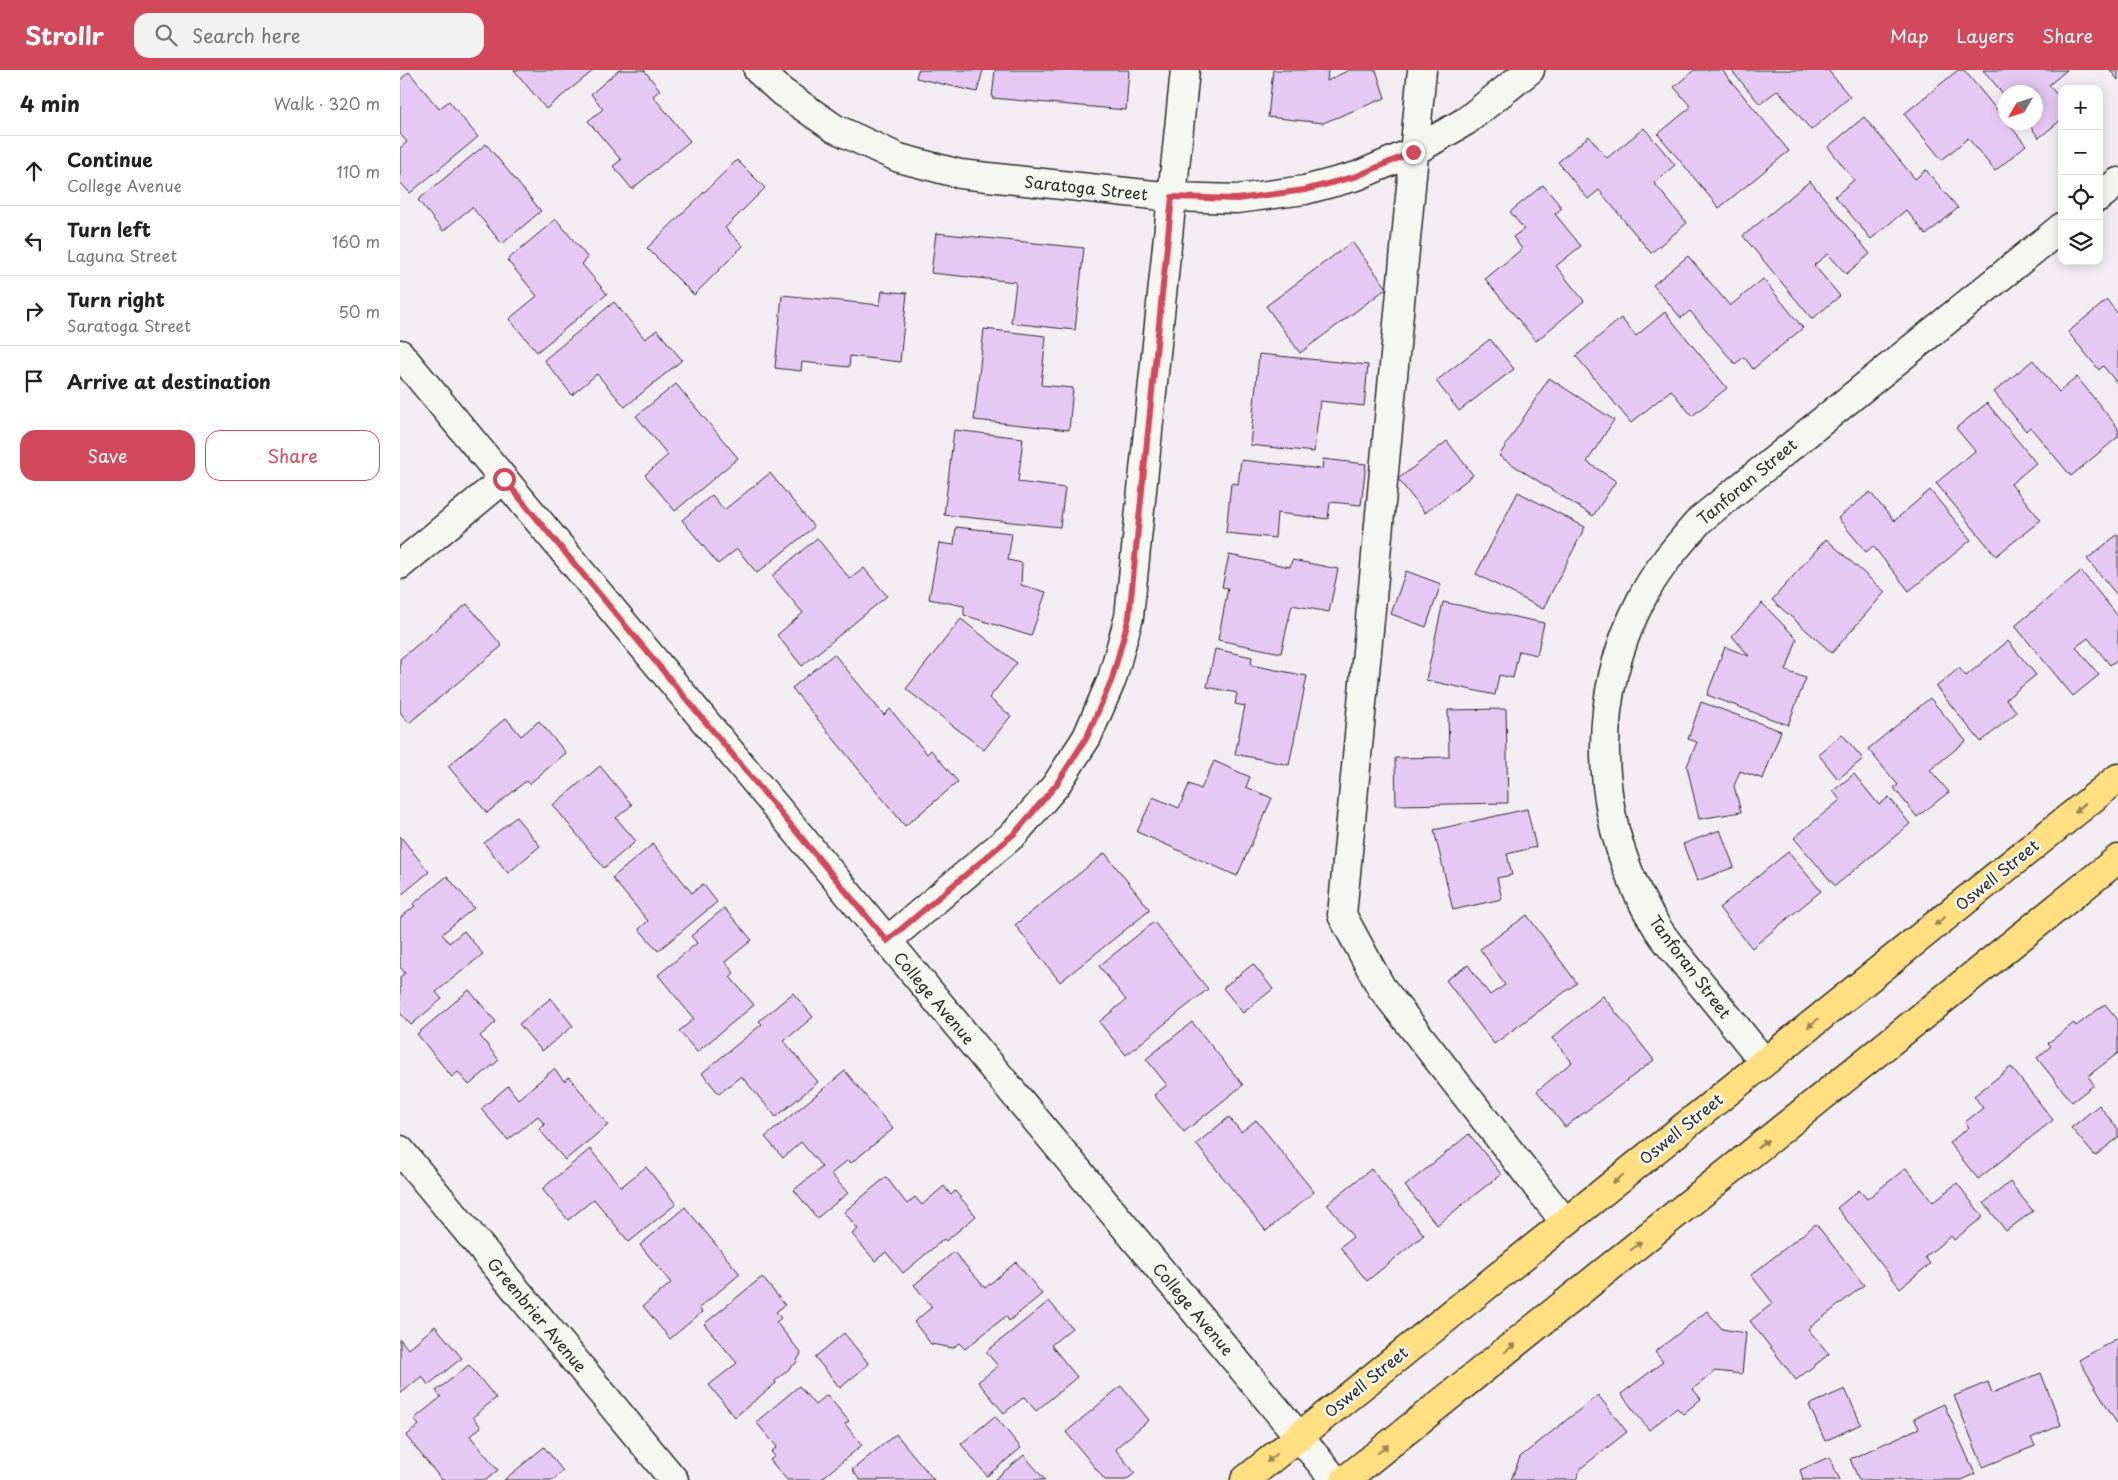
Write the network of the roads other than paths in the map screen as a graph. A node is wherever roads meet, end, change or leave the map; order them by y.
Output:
1 (758, 70) edge
2 (1185, 70) edge
3 (1422, 70) edge
4 (1530, 70) edge
5 (1413, 152) junction
6 (2118, 182) edge
7 (2103, 194) edge
8 (1172, 197) junction
9 (2058, 230) edge
10 (400, 354) edge
11 (504, 479) junction
12 (400, 565) edge
13 (2118, 778) edge
14 (2118, 860) edge
15 (887, 941) junction
16 (1764, 1062) junction
17 (400, 1150) edge
18 (1565, 1222) junction
19 (1299, 1436) junction
20 (674, 1480) edge
21 (1245, 1480) edge
22 (1335, 1480) edge
23 (1345, 1480) edge

1 - 8 street, Saratoga Street
2 - 8 street
3 - 5 street
4 - 5 street, Saratoga Street
5 - 8 street, Saratoga Street
5 - 18 street
6 - 7 street
8 - 15 street
9 - 16 street, Tanforan Street
10 - 11 street, College Avenue
11 - 12 street
11 - 15 street, College Avenue
13 -> 16 main road, Oswell Street
23 -> 14 main road
15 - 19 street, College Avenue
16 -> 18 main road, Oswell Street
17 - 20 street, Greenbrier Avenue
18 - 19 main road, Oswell Street
19 -> 21 main road, Oswell Street
19 - 22 street, College Avenue

